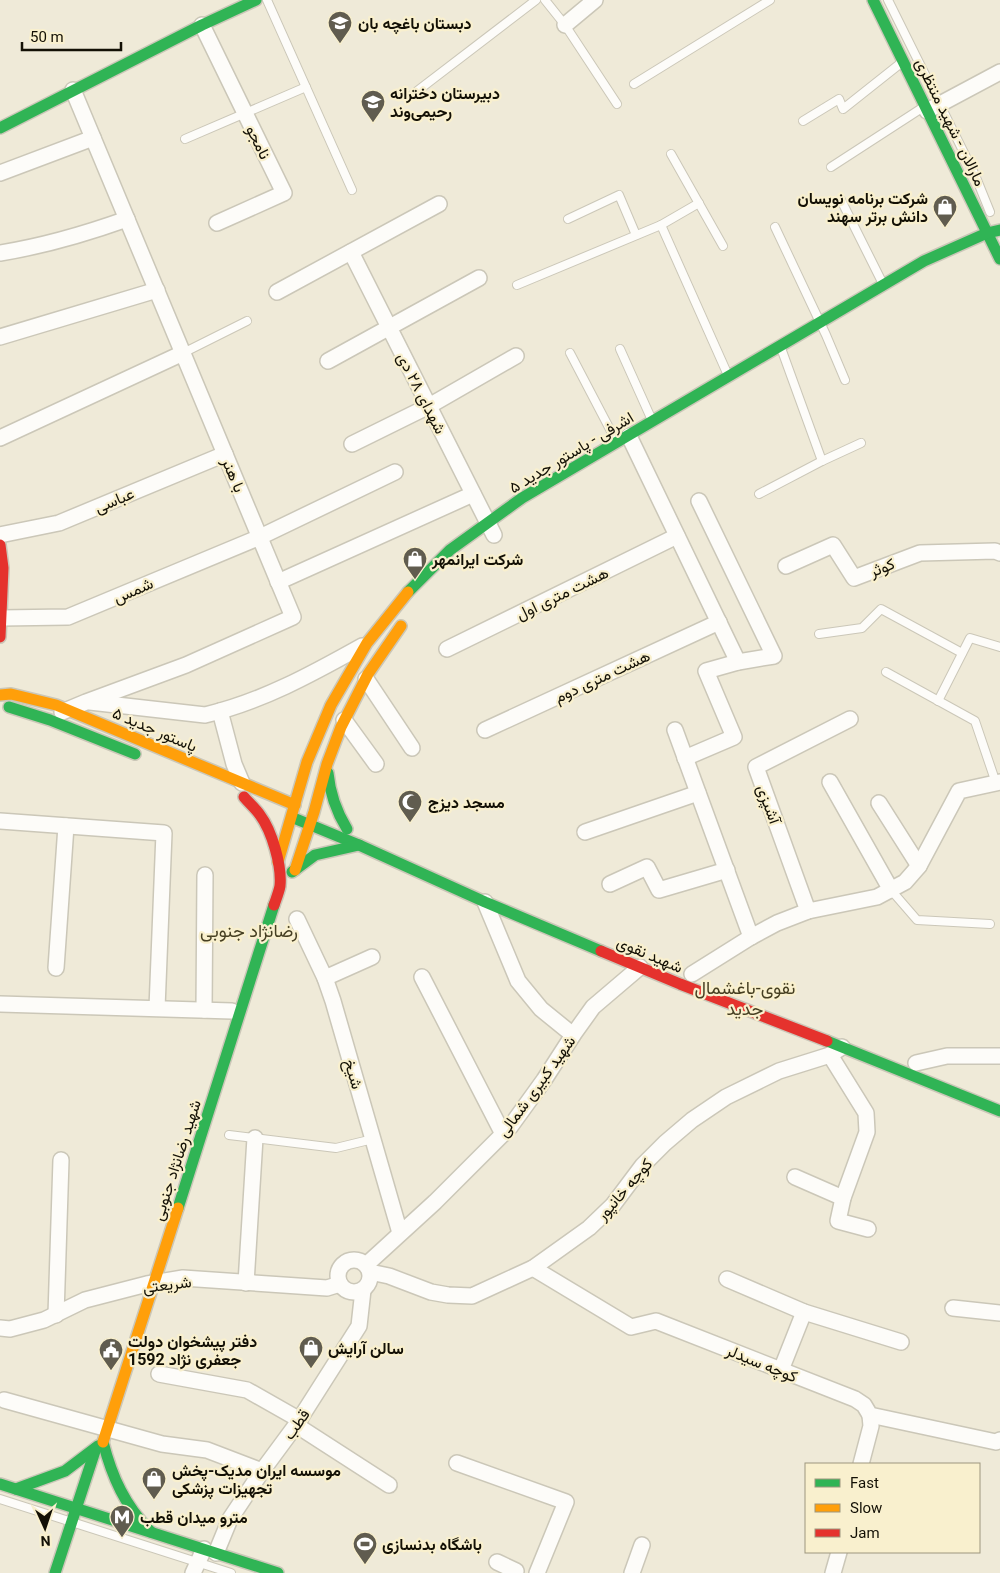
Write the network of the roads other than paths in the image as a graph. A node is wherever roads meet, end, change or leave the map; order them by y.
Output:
1 (256, 0) edge
2 (267, 0) edge
3 (536, 0) edge
4 (545, 0) edge
5 (595, 0) edge
6 (770, 0) edge
7 (873, 0) edge
8 (888, 0) edge
9 (202, 25) junction
10 (565, 25) junction
11 (903, 61) junction
12 (1000, 72) edge
13 (634, 84) dead end
14 (306, 87) junction
15 (73, 90) junction
16 (412, 95) dead end
17 (617, 104) dead end
18 (930, 107) junction
19 (245, 113) junction
20 (803, 121) dead end
21 (0, 128) edge
22 (93, 138) junction
23 (185, 139) dead end
24 (671, 154) dead end
25 (832, 167) dead end
26 (0, 173) edge
27 (352, 190) dead end
28 (841, 200) dead end
29 (699, 203) junction
30 (439, 204) dead end
31 (127, 219) junction
32 (568, 219) dead end
33 (217, 223) dead end
34 (661, 224) junction
35 (776, 227) dead end
36 (636, 235) junction
37 (996, 235) edge
38 (723, 246) dead end
39 (351, 252) junction
40 (0, 253) edge
41 (965, 255) dead end
42 (1000, 259) edge
43 (479, 278) dead end
44 (517, 285) dead end
45 (884, 286) junction
46 (157, 290) junction
47 (277, 292) dead end
48 (246, 321) dead end
49 (821, 323) junction
50 (389, 328) junction
51 (0, 337) edge
52 (781, 347) junction
53 (620, 349) dead end
54 (183, 353) junction
55 (570, 353) dead end
56 (516, 356) dead end
57 (328, 361) dead end
58 (729, 377) junction
59 (845, 380) dead end
60 (429, 406) junction
61 (653, 422) junction
62 (0, 438) edge
63 (352, 444) dead end
64 (630, 444) junction
65 (861, 444) dead end
66 (225, 454) junction
67 (822, 461) junction
68 (395, 472) dead end
69 (473, 494) junction
70 (759, 494) dead end
71 (699, 501) dead end
72 (493, 532) junction
73 (0, 535) edge
74 (677, 536) junction
75 (260, 537) junction
76 (0, 545) edge
77 (1000, 553) edge
78 (786, 566) dead end
79 (278, 582) junction
80 (1, 610) edge
81 (410, 614) dead end
82 (719, 622) junction
83 (818, 634) dead end
84 (0, 637) edge
85 (368, 643) junction
86 (1000, 647) edge
87 (447, 649) dead end
88 (962, 653) junction
89 (738, 662) junction
90 (886, 672) dead end
91 (366, 679) junction
92 (0, 695) edge
93 (938, 701) junction
94 (0, 702) edge
95 (86, 702) junction
96 (67, 709) junction
97 (220, 711) junction
98 (850, 719) dead end
99 (50, 720) junction
100 (344, 720) junction
101 (485, 730) dead end
102 (675, 730) dead end
103 (412, 748) dead end
104 (142, 757) dead end
105 (685, 758) junction
106 (327, 764) junction
107 (376, 764) dead end
108 (830, 782) dead end
109 (998, 783) edge
110 (240, 791) junction
111 (698, 793) junction
112 (879, 803) dead end
113 (295, 805) junction
114 (268, 807) dead end
115 (288, 816) junction
116 (322, 817) junction
117 (0, 821) edge
118 (310, 825) junction
119 (66, 826) junction
120 (347, 829) junction
121 (585, 832) dead end
122 (359, 845) junction
123 (408, 855) dead end
124 (278, 862) junction
125 (919, 866) junction
126 (295, 870) junction
127 (727, 870) junction
128 (205, 875) dead end
129 (610, 884) dead end
130 (280, 887) junction
131 (891, 890) junction
132 (485, 902) junction
133 (808, 911) junction
134 (297, 919) dead end
135 (990, 924) dead end
136 (751, 937) junction
137 (372, 957) dead end
138 (640, 967) junction
139 (56, 968) dead end
140 (692, 974) dead end
141 (422, 977) dead end
142 (325, 978) junction
143 (0, 1004) edge
144 (156, 1008) junction
145 (204, 1010) junction
146 (232, 1011) dead end
147 (573, 1035) junction
148 (836, 1051) junction
149 (1000, 1056) edge
150 (912, 1061) joint
151 (933, 1070) dead end
152 (1000, 1111) edge
153 (503, 1134) junction
154 (229, 1135) dead end
155 (255, 1138) junction
156 (373, 1139) junction
157 (61, 1160) dead end
158 (795, 1178) dead end
159 (843, 1198) junction
160 (868, 1229) dead end
161 (400, 1233) junction
162 (368, 1268) junction
163 (533, 1268) junction
164 (727, 1279) dead end
165 (246, 1282) junction
166 (340, 1284) junction
167 (363, 1290) junction
168 (953, 1308) dead end
169 (804, 1312) junction
170 (1000, 1313) edge
171 (56, 1315) junction
172 (0, 1328) edge
173 (901, 1342) dead end
174 (781, 1370) junction
175 (159, 1374) dead end
176 (4, 1400) dead end
177 (870, 1415) junction
178 (298, 1422) junction
179 (1000, 1440) edge
180 (102, 1443) junction
181 (457, 1463) dead end
182 (861, 1463) edge
183 (262, 1471) junction
184 (0, 1484) edge
185 (388, 1485) dead end
186 (16, 1489) junction
187 (0, 1499) edge
188 (81, 1510) junction
189 (76, 1524) junction
190 (151, 1532) junction
191 (642, 1545) dead end
192 (839, 1553) edge
193 (203, 1560) edge
194 (497, 1562) dead end
195 (55, 1573) edge
196 (66, 1573) edge
197 (230, 1573) edge
198 (278, 1573) edge
199 (515, 1573) edge
200 (537, 1573) edge
201 (632, 1573) edge
202 (833, 1573) edge

1 - 9 main road
2 - 14 lane
3 - 16 lane
4 - 10 lane
5 - 10 street
6 - 13 lane
7 - 11 main road, مارالان - شهید منتظری
8 - 18 lane, مارالان - شهید منتظری
9 - 15 main road
9 - 19 street, نامجو
10 - 17 lane
11 - 18 main road, مارالان - شهید منتظری
11 - 20 lane
12 - 18 street
14 - 19 lane
14 - 27 lane
15 - 21 main road
15 - 22 street, با هنر
18 - 25 lane
18 - 37 main road, مارالان - شهید منتظری
19 - 23 lane
19 - 33 street, نامجو
22 - 26 street
22 - 31 street, با هنر
24 - 29 lane
28 - 45 lane
29 - 34 lane
29 - 38 lane
30 - 39 street
31 - 40 street
31 - 46 street, با هنر
32 - 36 lane
34 - 36 lane
34 - 58 lane
35 - 49 lane
36 - 44 lane
37 - 41 main road
37 - 42 main road, مارالان - شهید منتظری
37 - 45 main road, اشرفی - پاستور جدید ۵
39 - 47 street
39 - 50 street, شهدای ۲۸ دی
43 - 50 street
45 - 49 main road, اشرفی - پاستور جدید ۵
46 - 51 street
46 - 54 street, با هنر
48 - 54 lane
49 - 52 main road, اشرفی - پاستور جدید ۵
49 - 59 lane
50 - 57 street
50 - 60 street, شهدای ۲۸ دی
52 - 58 main road, اشرفی - پاستور جدید ۵
52 - 67 lane
53 - 61 lane
54 - 62 street
54 - 66 street, با هنر
55 - 64 lane
56 - 60 street
58 - 61 main road, اشرفی - پاستور جدید ۵
60 - 63 street
60 - 69 street, شهدای ۲۸ دی
61 - 64 main road, اشرفی - پاستور جدید ۵
64 - 72 main road, اشرفی - پاستور جدید ۵
64 - 74 street
65 - 67 lane
66 - 73 street, عباسی
66 - 75 street, با هنر
67 - 70 lane
68 - 75 street, شمس
69 - 72 street, شهدای ۲۸ دی
69 - 79 street
71 - 89 street
72 - 85 main road, اشرفی - پاستور جدید ۵
74 - 82 street
74 - 87 street, هشت متری اول
75 - 79 street, با هنر
75 - 80 street, شمس
76 - 80 main road
77 - 78 street, کوثر
79 - 95 street, با هنر
80 - 84 main road
81 - 91 main road
82 - 89 street
82 - 101 street, هشت متری دوم
83 - 88 lane
85 - 97 street
85 - 113 main road, اشرفی - پاستور جدید ۵
86 - 88 lane
88 - 93 lane
89 - 105 street
90 - 93 lane
91 - 100 main road
91 - 103 street
92 - 96 main road, پاستور جدید ۵
93 - 109 lane
94 - 99 main road, پاستور جدید ۵
95 - 96 street, با هنر
95 - 97 street
96 - 99 street, با هنر
96 - 110 main road, پاستور جدید ۵
97 - 110 street
98 - 133 street, آشپزی
99 - 104 main road, پاستور جدید ۵
100 - 106 main road
100 - 107 street
102 - 105 street
105 - 111 street
106 - 116 main road
106 - 120 main road
108 - 131 street
109 - 125 street
110 - 113 main road, پاستور جدید ۵
110 - 114 main road, پاستور جدید ۵
110 - 124 main road
111 - 121 street
111 - 127 street
112 - 125 street
113 - 115 main road, اشرفی - پاستور جدید ۵
113 - 116 main road
115 - 118 main road, شهید نقوی
115 - 124 main road
116 - 118 main road
116 - 120 main road
117 - 119 street
118 - 122 main road, شهید نقوی
118 - 126 main road
119 - 139 street
119 - 144 street
120 - 123 main road
122 - 126 main road
122 - 132 main road, شهید نقوی
124 - 130 main road
125 - 131 street
126 - 130 main road
127 - 129 street
127 - 136 street
128 - 145 street
130 - 180 main road, شهید رضانژاد جنوبی
131 - 133 street
131 - 135 lane
132 - 138 main road, شهید نقوی
132 - 147 street
133 - 136 street
134 - 142 street, شیخ
136 - 140 street
137 - 142 street
138 - 147 street, شهید کبیری شمالی
138 - 148 main road, شهید نقوی
141 - 153 street
142 - 156 street, شیخ
143 - 144 street
144 - 145 street
145 - 146 street
147 - 153 street, شهید کبیری شمالی
148 - 152 main road, شهید نقوی
148 - 159 street
148 - 163 street, کوچه خانپور
149 - 150 street
150 - 151 main road
153 - 161 street, شهید کبیری شمالی
154 - 155 lane
155 - 156 lane
155 - 165 street
156 - 161 street, شیخ
157 - 171 street
158 - 159 street
159 - 160 street
161 - 162 street, شهید کبیری شمالی
162 - 163 street, کوچه خانپور
162 - 166 street
162 - 167 street
163 - 174 street, کوچه سیدلر
164 - 169 street
165 - 166 street, شریعتی
165 - 171 street, شریعتی
166 - 167 street
167 - 178 street, قطب
168 - 170 street
169 - 173 street
169 - 174 street
171 - 172 street, شریعتی
174 - 177 street, کوچه سیدلر
175 - 178 street
176 - 180 street
177 - 179 street
177 - 182 street
178 - 183 street, قطب
178 - 185 street
180 - 183 street
180 - 186 main road
180 - 188 main road, شهید رضانژاد جنوبی
180 - 190 main road
181 - 200 street
183 - 193 street, قطب
184 - 186 main road
186 - 188 main road
187 - 189 lane
188 - 189 main road, شهید رضانژاد جنوبی
188 - 190 main road
189 - 193 lane
189 - 195 main road
189 - 196 main road
190 - 193 main road
191 - 201 street
192 - 202 street
193 - 197 lane
193 - 198 main road
194 - 199 street

